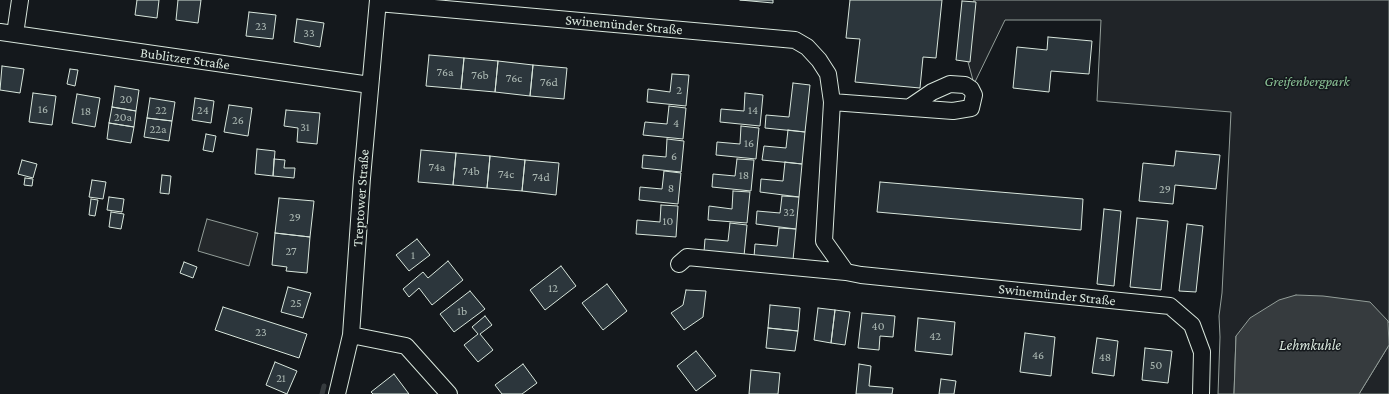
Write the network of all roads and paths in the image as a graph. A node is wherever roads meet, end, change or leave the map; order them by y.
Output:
1 (20, 0) edge
2 (378, 2) edge
3 (8, 33) edge
4 (370, 86) junction
5 (832, 102) junction
6 (910, 107) dead end
7 (679, 264) dead end
8 (846, 272) junction
9 (351, 335) junction
10 (337, 394) edge
11 (449, 394) edge
12 (1201, 394) edge

1 - 3 street
2 - 4 street, Treptower Straße
2 - 5 street, Swinemünder Straße
3 - 4 street, Bublitzer Straße
4 - 9 street, Treptower Straße
5 - 6 street
5 - 8 street, Swinemünder Straße
7 - 8 street, Swinemünder Straße
8 - 12 street, Swinemünder Straße
9 - 10 street, Treptower Straße
9 - 11 street

